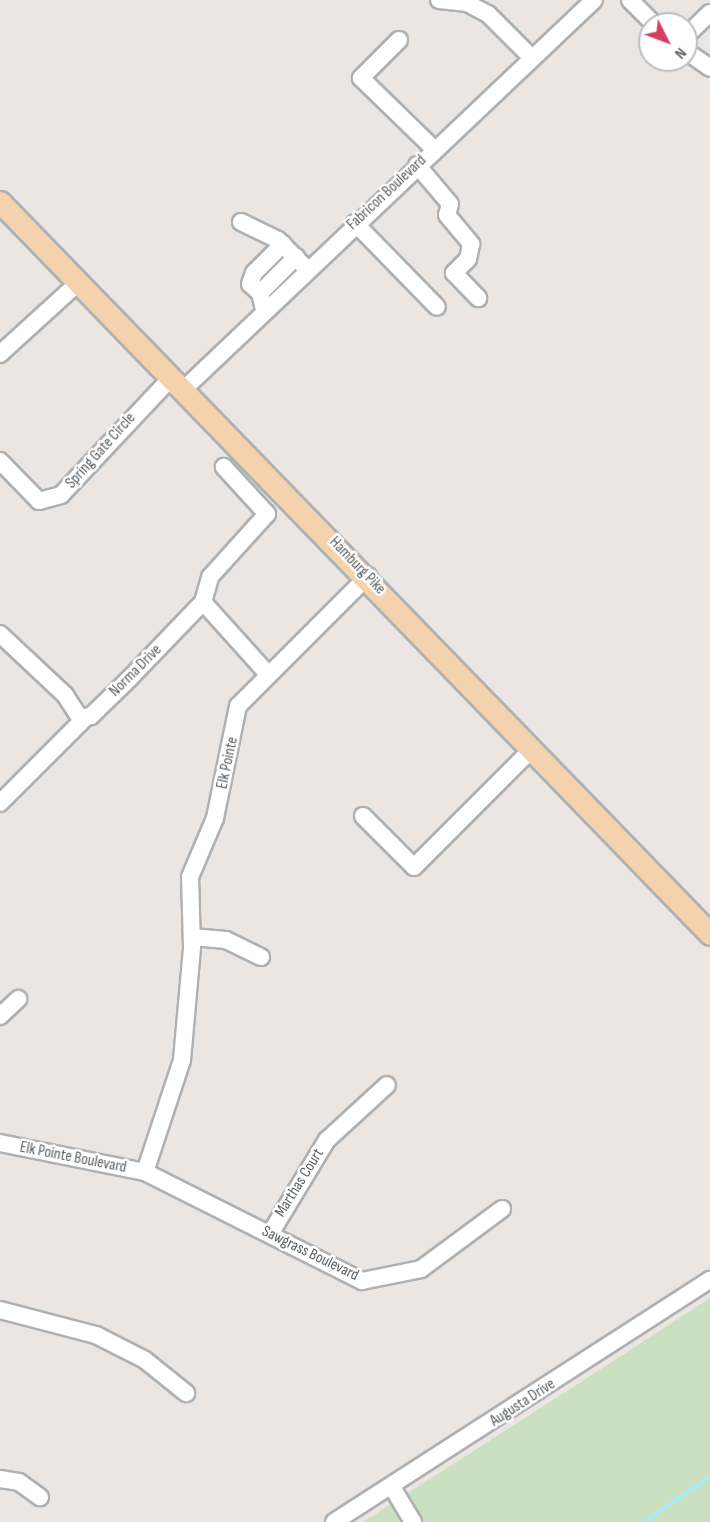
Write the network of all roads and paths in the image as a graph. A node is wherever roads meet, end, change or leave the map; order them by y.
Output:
1 (439, 0) edge
2 (630, 0) edge
3 (584, 3) edge
4 (642, 12) edge
5 (710, 13) edge
6 (698, 24) edge
7 (399, 40) dead end
8 (532, 58) junction
9 (434, 149) junction
10 (417, 165) junction
11 (0, 202) edge
12 (241, 222) dead end
13 (354, 223) junction
14 (283, 244) junction
15 (301, 263) junction
16 (78, 283) junction
17 (478, 298) dead end
18 (262, 301) junction
19 (437, 307) dead end
20 (0, 354) edge
21 (178, 383) junction
22 (0, 461) edge
23 (224, 467) dead end
24 (368, 576) junction
25 (203, 602) junction
26 (0, 634) edge
27 (266, 672) junction
28 (85, 718) junction
29 (532, 749) junction
30 (0, 802) edge
31 (363, 816) dead end
32 (707, 926) edge
33 (192, 937) junction
34 (261, 957) dead end
35 (189, 998) joint
36 (18, 999) dead end
37 (0, 1016) edge
38 (387, 1085) dead end
39 (0, 1143) edge
40 (145, 1172) junction
41 (501, 1209) dead end
42 (270, 1234) junction
43 (710, 1280) edge
44 (0, 1310) edge
45 (186, 1394) dead end
46 (0, 1479) edge
47 (392, 1486) junction
48 (40, 1497) dead end
49 (334, 1522) edge
50 (413, 1522) edge

1 - 8 street
2 - 4 street
3 - 8 street, Fabricon Boulevard
5 - 6 street
7 - 9 street
8 - 9 street, Fabricon Boulevard
9 - 10 street, Fabricon Boulevard
10 - 13 street, Fabricon Boulevard
10 - 17 street
11 - 16 main road, Hamburg Pike
12 - 14 street
13 - 15 street, Fabricon Boulevard
13 - 19 street
14 - 15 street
14 - 18 street
15 - 18 street, Fabricon Boulevard
16 - 20 street
16 - 21 main road, Hamburg Pike
18 - 21 street, Fabricon Boulevard
21 - 22 street, Spring Gate Circle
21 - 24 main road, Hamburg Pike
23 - 25 street
24 - 27 street, Elk Pointe
24 - 29 main road, Hamburg Pike
25 - 27 street
25 - 28 street, Norma Drive
26 - 28 street
27 - 33 street, Elk Pointe
28 - 30 street, Norma Drive
29 - 31 street
29 - 32 main road, Hamburg Pike
33 - 34 street
33 - 35 street, Elk Pointe
35 - 40 street, Elk Pointe Boulevard
36 - 37 street
38 - 42 street, Marthas Court
39 - 40 street, Elk Pointe Boulevard
40 - 42 street, Sawgrass Boulevard
41 - 42 street, Sawgrass Boulevard
43 - 47 street, Augusta Drive
44 - 45 street
46 - 48 street
47 - 49 street, Augusta Drive
47 - 50 street

